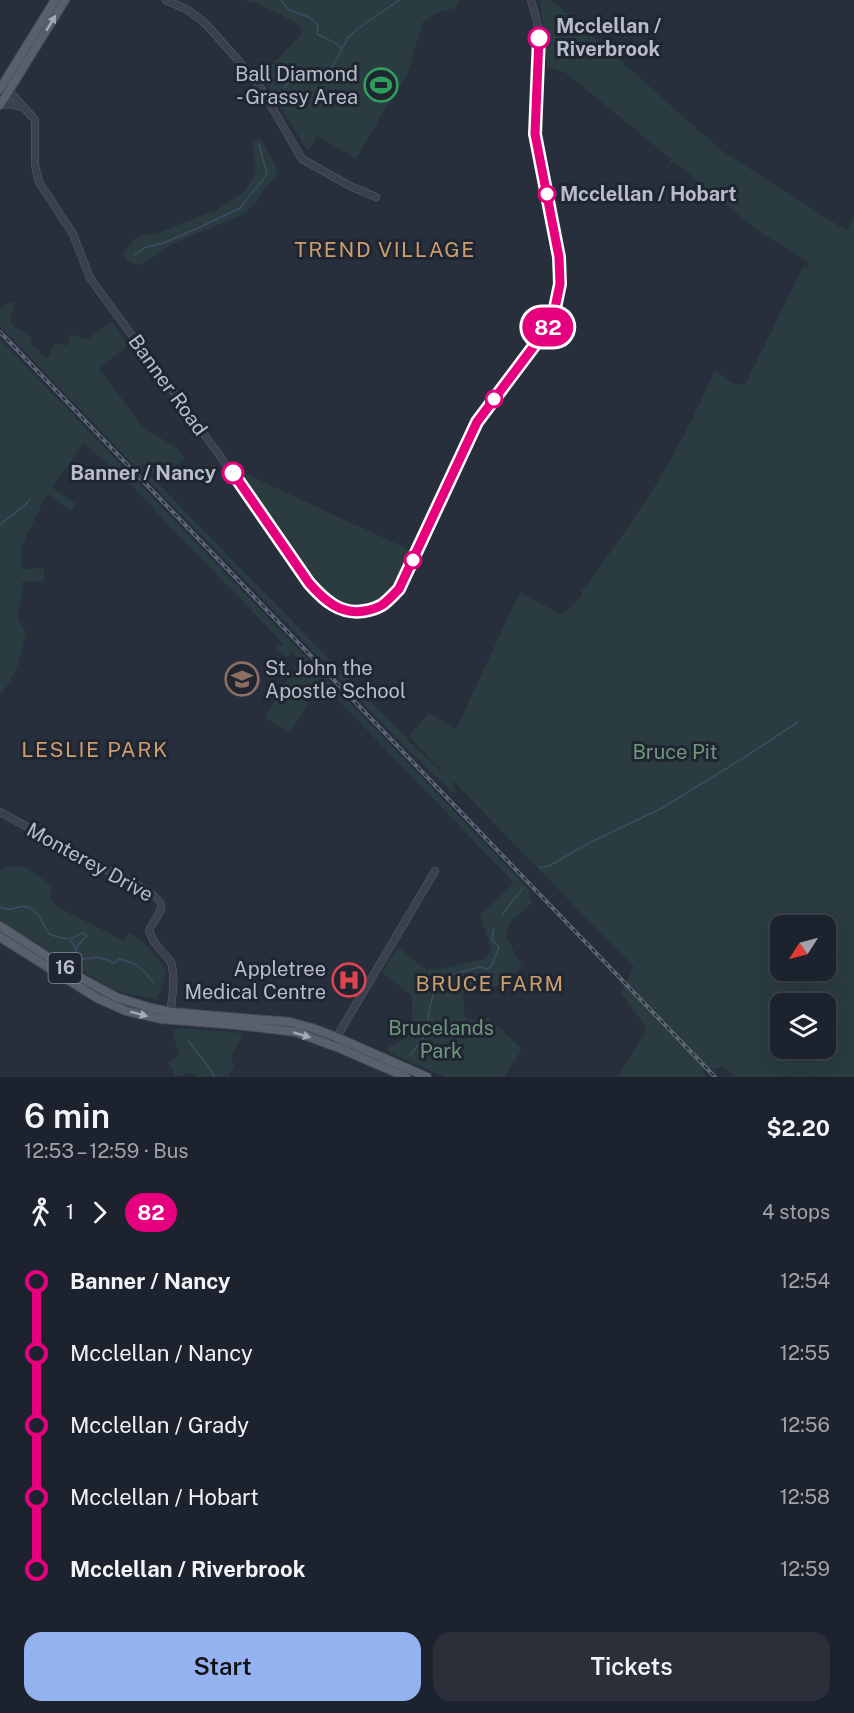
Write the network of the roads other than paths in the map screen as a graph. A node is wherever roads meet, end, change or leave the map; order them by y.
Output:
1 (55, 0) edge
2 (65, 0) edge
3 (166, 0) edge
4 (531, 0) edge
5 (2, 86) edge
6 (9, 91) junction
7 (0, 105) edge
8 (25, 107) junction
9 (376, 197) dead end
10 (0, 812) edge
11 (435, 871) dead end
12 (0, 926) edge
13 (0, 937) edge
14 (170, 1016) junction
15 (334, 1041) junction
16 (406, 1077) edge
17 (427, 1077) edge

1 - 5 main road
6 -> 2 main road
3 - 9 street
4 - 8 street, Banner Road
5 - 6 street, Banner Road
6 - 7 main road
6 - 8 street, Banner Road
7 - 8 street
10 - 14 street, Monterey Drive
11 - 15 street
12 - 14 main road, 16
13 -> 14 main road, 16
14 - 15 main road, 16
15 - 16 main road, 16
15 - 17 main road, 16

